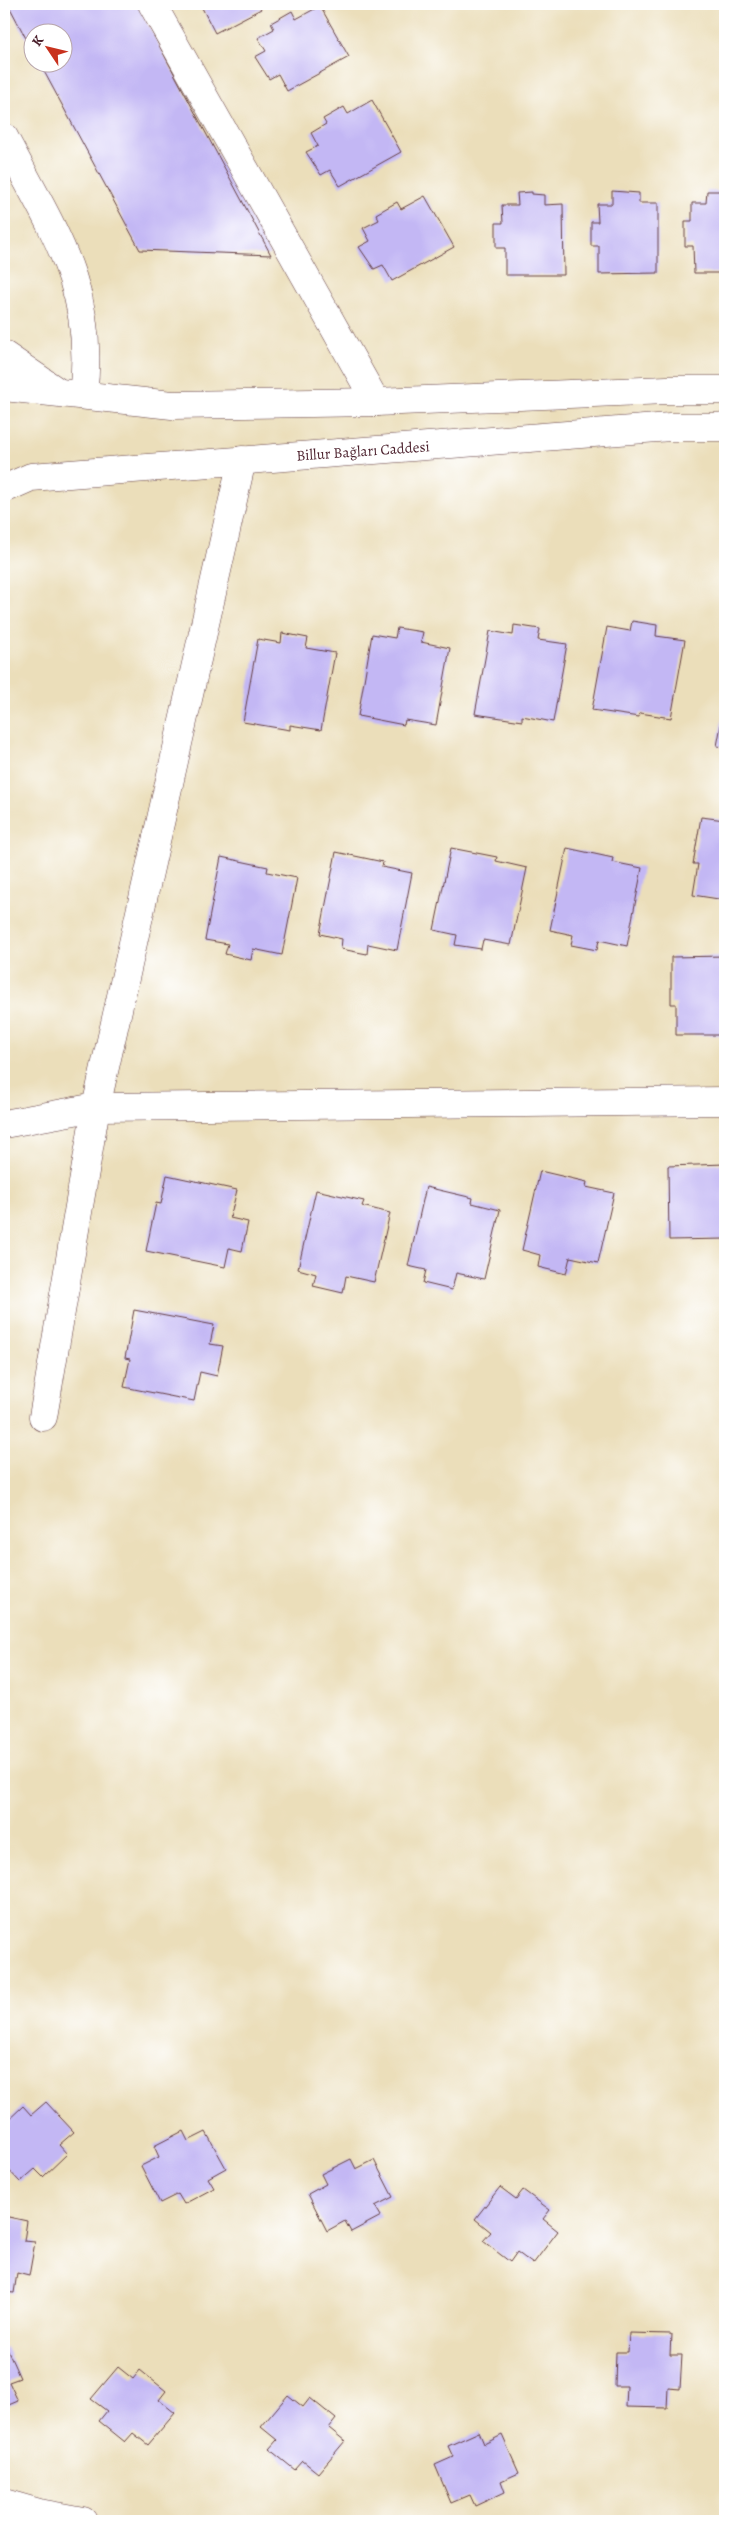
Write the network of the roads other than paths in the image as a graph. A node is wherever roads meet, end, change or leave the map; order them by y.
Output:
1 (152, 4) edge
2 (4, 137) edge
3 (4, 355) edge
4 (4, 387) edge
5 (725, 390) edge
6 (56, 391) junction
7 (83, 394) junction
8 (376, 402) junction
9 (725, 427) edge
10 (242, 460) junction
11 (4, 489) edge
12 (725, 1102) edge
13 (96, 1107) junction
14 (4, 1124) edge
15 (43, 1417) dead end
16 (4, 2503) edge
17 (82, 2521) edge

1 - 8 street
2 - 7 street
3 - 6 street
4 - 6 street
5 - 8 street
6 - 7 street
7 - 8 street
9 - 10 street, Billur Bağları Caddesi
10 - 11 street, Billur Bağları Caddesi
10 - 13 street
12 - 13 street
13 - 14 street
13 - 15 street
16 - 17 street

